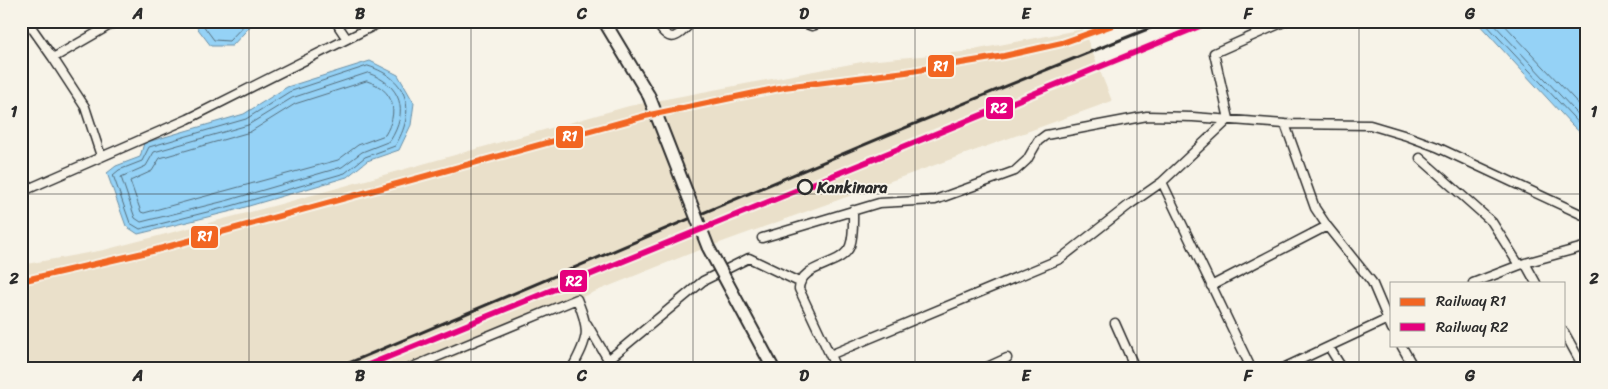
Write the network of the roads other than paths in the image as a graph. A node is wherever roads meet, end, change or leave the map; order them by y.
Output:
1 (27, 21) edge
2 (117, 21) edge
3 (383, 21) edge
4 (604, 21) edge
5 (655, 21) edge
6 (693, 21) edge
7 (798, 21) edge
8 (827, 21) edge
9 (1286, 21) edge
10 (339, 23) edge
11 (106, 24) edge
12 (347, 39) junction
13 (53, 58) junction
14 (1228, 119) junction
15 (1285, 124) junction
16 (101, 156) junction
17 (1420, 158) dead end
18 (1162, 182) junction
19 (21, 192) edge
20 (853, 210) junction
21 (1587, 217) edge
22 (1326, 226) junction
23 (762, 238) dead end
24 (1587, 246) edge
25 (1522, 264) junction
26 (799, 282) junction
27 (1476, 282) edge
28 (1535, 282) edge
29 (1211, 286) junction
30 (1389, 319) edge
31 (1116, 323) dead end
32 (587, 324) junction
33 (1566, 336) edge
34 (1402, 346) edge
35 (1330, 347) junction
36 (830, 355) junction
37 (1007, 358) dead end
38 (608, 360) junction
39 (410, 368) edge
40 (572, 368) edge
41 (613, 368) edge
42 (773, 368) edge
43 (836, 368) edge
44 (985, 368) edge
45 (1135, 368) edge
46 (1251, 368) edge
47 (1283, 368) edge
48 (1342, 368) edge
49 (1414, 368) edge
50 (1584, 368) edge

1 - 13 street
2 - 11 street
3 - 12 street
4 - 42 main road, bridge
5 - 6 street
7 - 8 street
9 - 14 street
10 - 12 street
11 - 13 street
12 - 16 street
13 - 16 street
14 - 15 street
14 - 18 street
14 - 20 street
15 - 21 street
15 - 22 street
16 - 19 street
17 - 25 street
18 - 29 street
18 - 36 street
20 - 23 street
20 - 26 street
22 - 29 street
22 - 30 street
24 - 25 street
25 - 27 street
25 - 28 street
26 - 36 street
26 - 38 street
29 - 46 street
30 - 35 street
31 - 45 street
32 - 38 street
32 - 39 street
32 - 40 street
33 - 50 street
34 - 49 street
35 - 47 street
35 - 48 street
36 - 43 street
37 - 44 street
38 - 41 street

